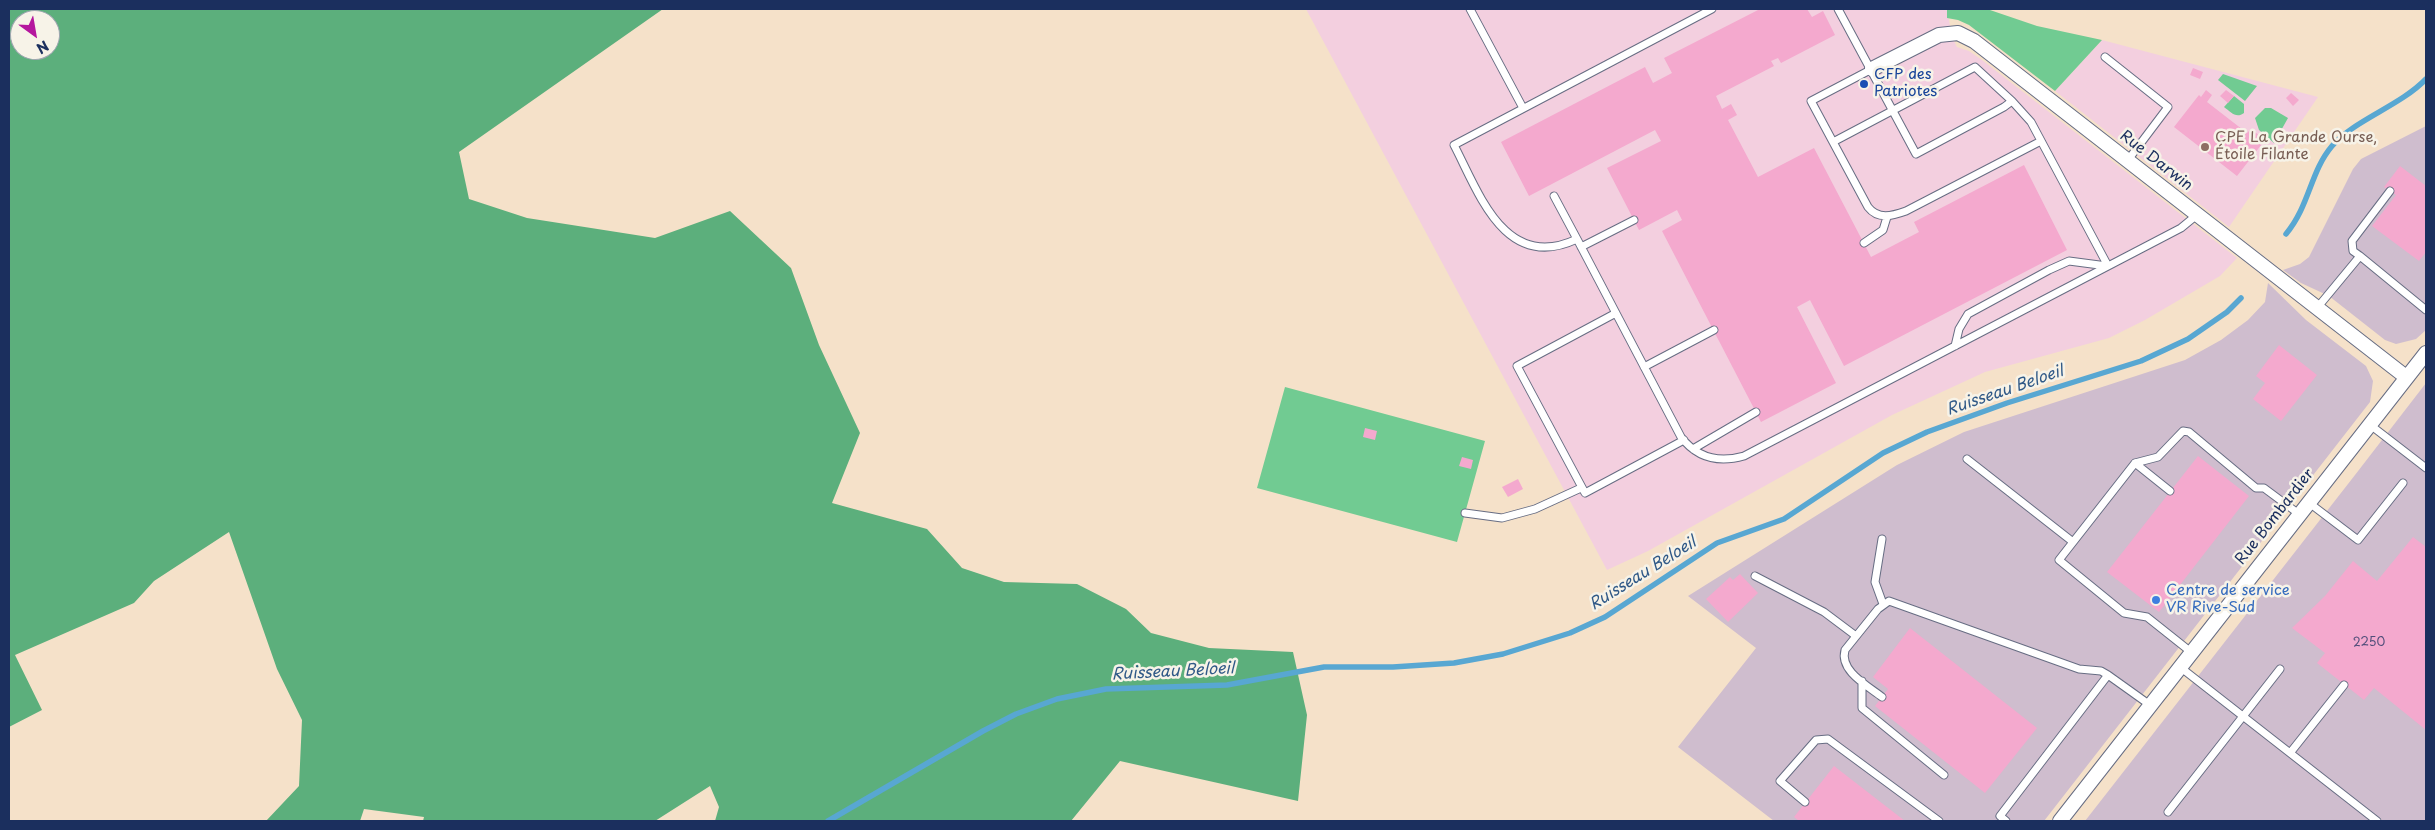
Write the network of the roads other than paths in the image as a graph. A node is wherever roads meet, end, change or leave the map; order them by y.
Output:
1 (1470, 9) edge
2 (1712, 9) edge
3 (1838, 9) edge
4 (2105, 57) dead end
5 (1872, 69) junction
6 (2012, 101) junction
7 (1523, 108) junction
8 (1893, 110) junction
9 (2041, 141) junction
10 (1833, 142) junction
11 (2128, 160) junction
12 (2390, 192) dead end
13 (1554, 196) dead end
14 (2198, 214) junction
15 (1887, 217) junction
16 (1634, 220) dead end
17 (1577, 238) junction
18 (1864, 243) dead end
19 (1581, 247) junction
20 (2360, 256) junction
21 (2108, 266) junction
22 (2317, 308) junction
23 (2426, 310) edge
24 (1616, 313) junction
25 (1714, 330) dead end
26 (1955, 346) junction
27 (2426, 353) edge
28 (1644, 367) junction
29 (2406, 377) junction
30 (1756, 412) dead end
31 (2369, 424) junction
32 (1684, 440) junction
33 (1693, 449) junction
34 (1967, 460) dead end
35 (2135, 463) junction
36 (2426, 468) edge
37 (2403, 483) dead end
38 (1581, 488) junction
39 (2170, 492) dead end
40 (2308, 502) junction
41 (1465, 513) dead end
42 (2298, 514) junction
43 (1882, 539) dead end
44 (2073, 542) junction
45 (1755, 576) dead end
46 (1883, 604) junction
47 (1856, 636) junction
48 (2191, 652) junction
49 (2179, 667) junction
50 (2280, 669) dead end
51 (2108, 675) junction
52 (1862, 681) junction
53 (2344, 685) dead end
54 (1882, 697) dead end
55 (2150, 705) junction
56 (2242, 716) junction
57 (2290, 753) junction
58 (1944, 775) dead end
59 (1806, 802) dead end
60 (2168, 812) dead end
61 (1940, 821) edge
62 (2006, 821) edge
63 (2060, 821) edge
64 (2377, 821) edge

1 - 7 lane
2 - 7 lane
3 - 5 lane
4 - 11 lane
5 - 8 lane
5 - 10 lane
5 - 11 street, Rue Darwin
6 - 8 lane
6 - 8 lane
6 - 9 lane
7 - 17 lane
8 - 10 lane
9 - 15 lane
9 - 21 lane
10 - 15 lane
11 - 14 street, Rue Darwin
12 - 20 lane
13 - 17 lane
14 - 21 lane
14 - 22 street, Rue Darwin
15 - 18 lane
16 - 19 lane
17 - 19 lane
19 - 24 lane
20 - 22 lane
20 - 23 lane
21 - 26 lane
21 - 26 lane
22 - 29 street, Rue Darwin
24 - 28 lane
24 - 38 lane
25 - 28 lane
26 - 33 lane
27 - 29 street, Rue Bombardier
28 - 32 lane
29 - 31 street, Rue Bombardier
30 - 33 lane
31 - 36 lane
31 - 40 street, Rue Bombardier
32 - 33 lane
32 - 38 lane
34 - 44 lane
35 - 39 lane
35 - 42 lane
35 - 44 lane
37 - 40 lane
38 - 41 lane
40 - 42 street, Rue Bombardier
42 - 48 street, Rue Bombardier
43 - 46 lane
44 - 48 lane
45 - 47 lane
46 - 47 lane
46 - 51 lane
47 - 52 lane
48 - 49 street, Rue Bombardier
49 - 55 street, Rue Bombardier
49 - 56 lane
50 - 56 lane
51 - 55 lane
51 - 62 lane
52 - 54 lane
52 - 58 lane
53 - 57 lane
55 - 63 street, Rue Bombardier
56 - 57 lane
56 - 60 lane
57 - 64 lane
59 - 61 lane

